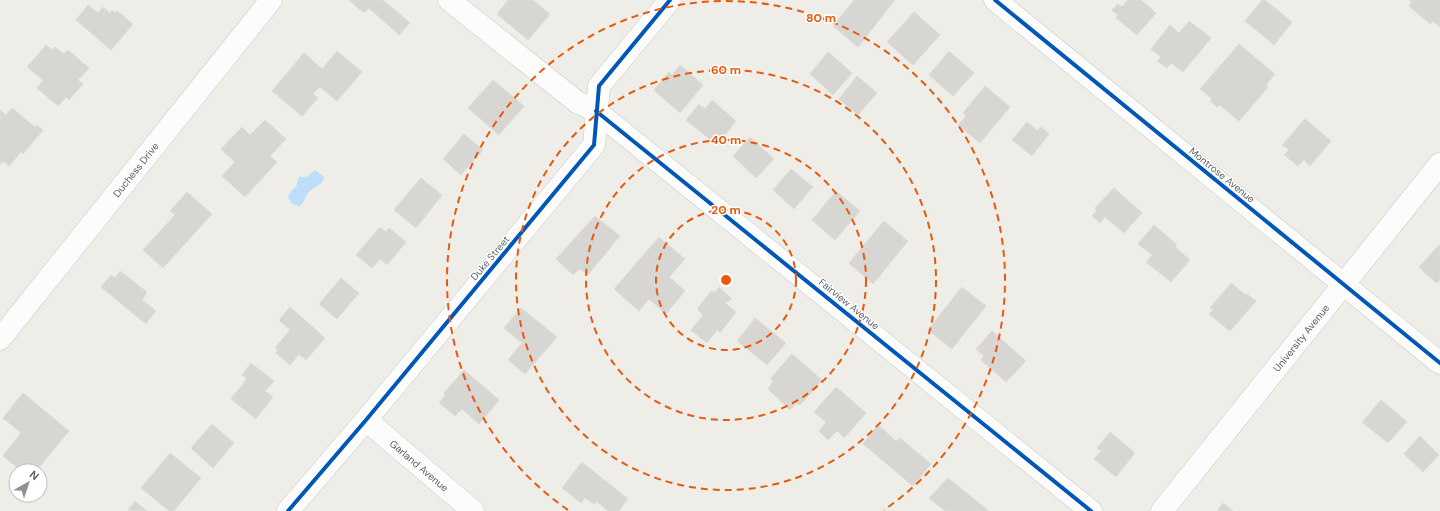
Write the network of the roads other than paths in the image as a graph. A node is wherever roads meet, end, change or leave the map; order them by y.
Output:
1 (271, 0) edge
2 (449, 0) edge
3 (670, 0) edge
4 (995, 0) edge
5 (596, 111) junction
6 (1440, 164) edge
7 (1344, 284) junction
8 (0, 339) edge
9 (1440, 363) edge
10 (366, 420) junction
11 (288, 511) edge
12 (473, 511) edge
13 (1091, 511) edge
14 (1162, 511) edge

1 - 8 street, Duchess Drive
2 - 5 street, Fairview Avenue
3 - 5 street, Duke Street
4 - 7 street, Montrose Avenue
5 - 10 street, Duke Street
5 - 13 street, Fairview Avenue
6 - 7 street, University Avenue
7 - 9 street, Montrose Avenue
7 - 14 street, University Avenue
10 - 11 street, Duke Street
10 - 12 street, Garland Avenue

